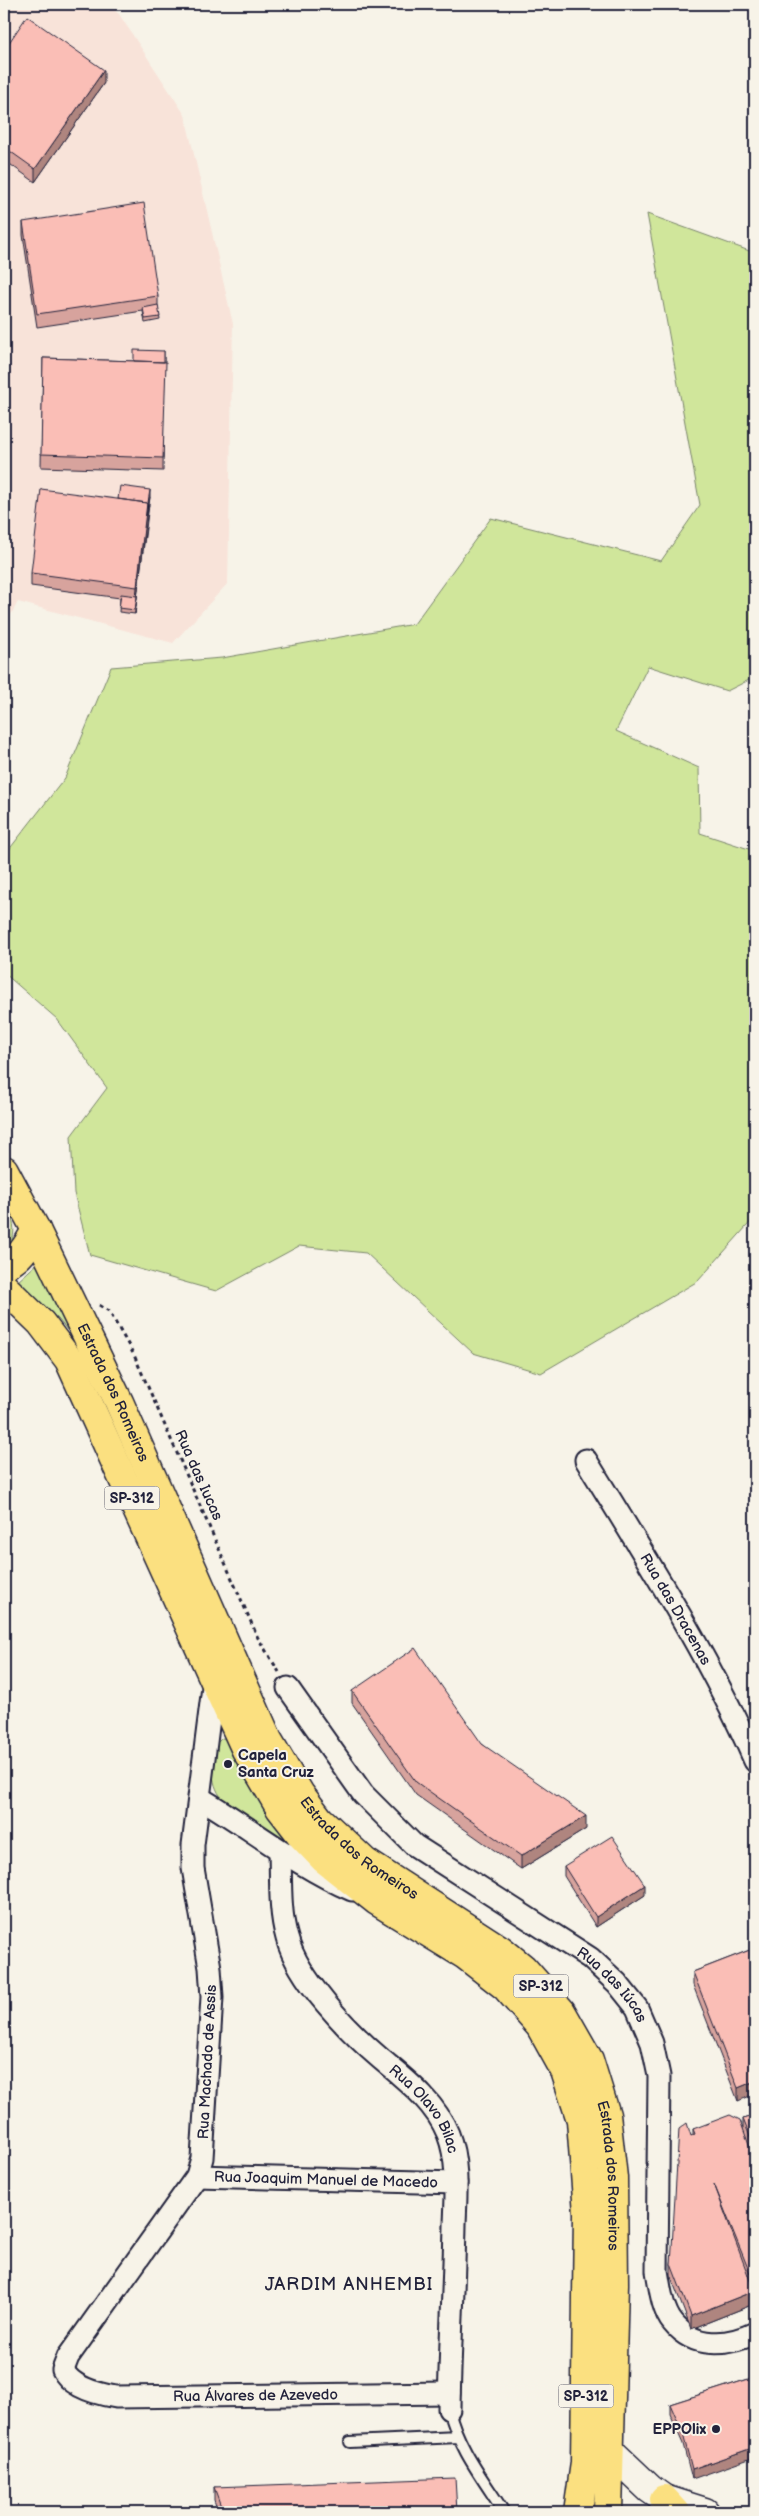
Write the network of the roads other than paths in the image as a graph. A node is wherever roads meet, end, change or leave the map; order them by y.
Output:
1 (4, 1170) edge
2 (36, 1230) junction
3 (4, 1265) edge
4 (4, 1287) edge
5 (586, 1460) dead end
6 (214, 1679) junction
7 (288, 1688) road end
8 (755, 1762) edge
9 (200, 1798) junction
10 (280, 1851) junction
11 (377, 1900) junction
12 (197, 2176) junction
13 (456, 2183) junction
14 (755, 2333) edge
15 (66, 2375) joint
16 (449, 2401) junction
17 (458, 2437) junction
18 (350, 2442) dead end
19 (611, 2452) junction
20 (585, 2463) junction
21 (670, 2506) edge
22 (504, 2512) edge
23 (578, 2512) edge
24 (584, 2512) edge
25 (608, 2512) edge
26 (705, 2512) edge

1 - 2 main road, Estrada dos Romeiros / SP-312
2 - 3 main road
2 - 19 main road, Estrada dos Romeiros / SP-312
4 - 6 main road, Estrada dos Romeiros / SP-312
5 - 8 street, Rua das Dracenas
6 - 9 street, Rua Machado de Assis
6 - 11 main road, Estrada dos Romeiros / SP-312
7 - 14 street, Rua das Iúcas
9 - 10 street
9 - 12 street, Rua Machado de Assis
10 - 11 street
10 - 13 street, Rua Olavo Bilac
11 - 20 main road, Estrada dos Romeiros / SP-312
12 - 13 street, Rua Joaquim Manuel de Macedo
12 - 15 street, Rua Machado de Assis
13 - 16 street, Rua Olavo Bilac
15 - 16 street, Rua Álvares de Azevedo
16 - 17 lane
17 - 18 lane
17 - 22 lane
19 - 21 street
19 - 25 main road, Estrada dos Romeiros / SP-312
20 - 23 main road, Estrada dos Romeiros / SP-312
20 - 24 main road
21 - 26 street

